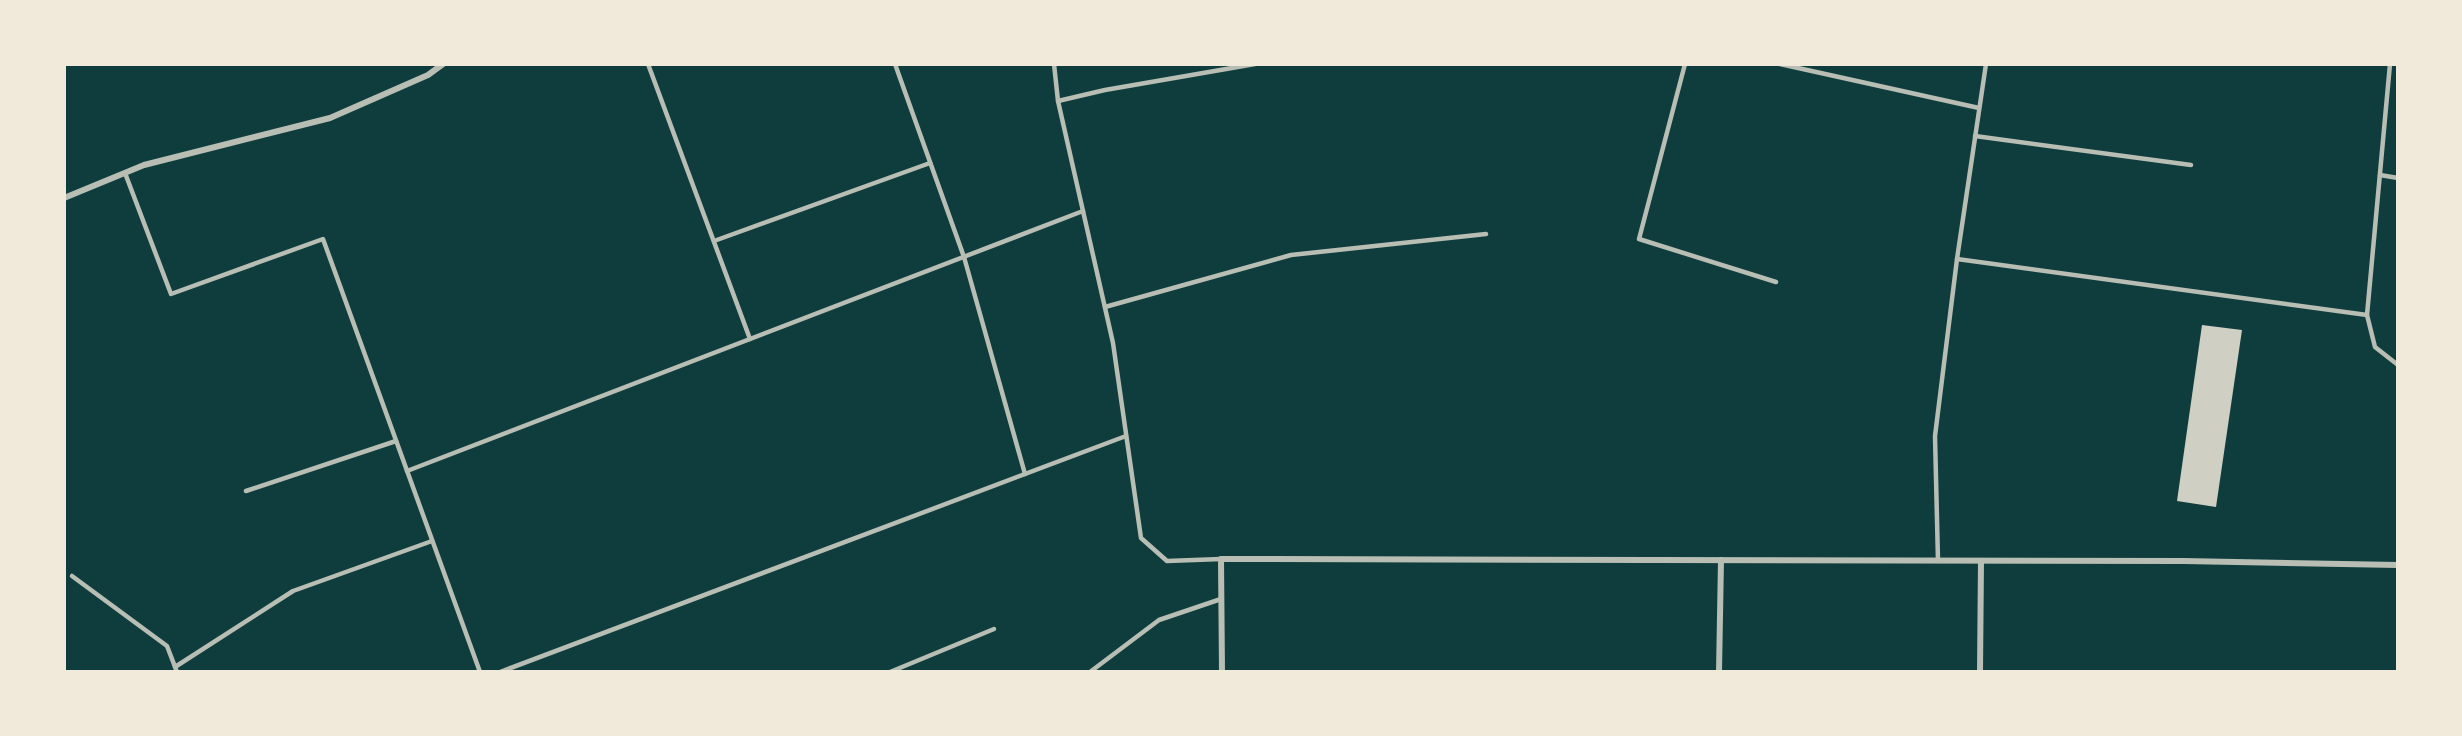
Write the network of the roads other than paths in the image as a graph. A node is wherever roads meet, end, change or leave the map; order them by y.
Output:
1 (443, 64) edge
2 (648, 64) edge
3 (895, 64) edge
4 (1054, 64) edge
5 (1255, 64) edge
6 (1685, 64) edge
7 (1780, 64) edge
8 (1986, 64) edge
9 (2390, 64) edge
10 (1058, 101) junction
11 (1979, 108) junction
12 (1975, 136) junction
13 (930, 163) junction
14 (2191, 165) dead end
15 (125, 172) junction
16 (2379, 175) junction
17 (2397, 178) edge
18 (64, 198) edge
19 (1083, 211) junction
20 (1486, 234) dead end
21 (714, 241) junction
22 (964, 257) junction
23 (1957, 258) junction
24 (1776, 282) dead end
25 (1105, 307) junction
26 (2367, 315) junction
27 (750, 339) junction
28 (2397, 365) edge
29 (1126, 436) junction
30 (396, 441) junction
31 (407, 471) junction
32 (1025, 474) junction
33 (246, 491) dead end
34 (432, 541) junction
35 (1221, 559) junction
36 (1721, 560) junction
37 (1938, 561) junction
38 (1981, 561) junction
39 (2397, 565) edge
40 (72, 576) dead end
41 (1221, 599) junction
42 (994, 629) dead end
43 (176, 669) edge
44 (480, 672) edge
45 (500, 672) edge
46 (890, 672) edge
47 (1090, 672) edge
48 (1222, 672) edge
49 (1719, 672) edge
50 (1980, 672) edge

1 - 15 street
2 - 21 lane
3 - 13 lane
4 - 10 lane
5 - 10 lane
6 - 24 lane
7 - 11 lane
8 - 11 lane
9 - 16 lane
10 - 19 lane
11 - 12 lane
12 - 14 lane
12 - 23 lane
13 - 21 lane
13 - 22 lane
15 - 18 street
15 - 30 lane
16 - 17 lane
16 - 26 lane
19 - 22 lane
19 - 25 lane
20 - 25 lane
21 - 27 lane
22 - 27 lane
22 - 32 lane
23 - 26 lane
23 - 37 lane
25 - 29 lane
26 - 28 lane
27 - 31 lane
29 - 32 lane
29 - 35 lane
30 - 31 lane
30 - 33 lane
31 - 34 lane
32 - 45 lane
34 - 43 lane
34 - 44 lane
35 - 36 street
35 - 41 street
36 - 37 street
36 - 49 street
37 - 38 street
38 - 39 street
38 - 50 street
40 - 43 lane
41 - 47 lane
41 - 48 street
42 - 46 lane

